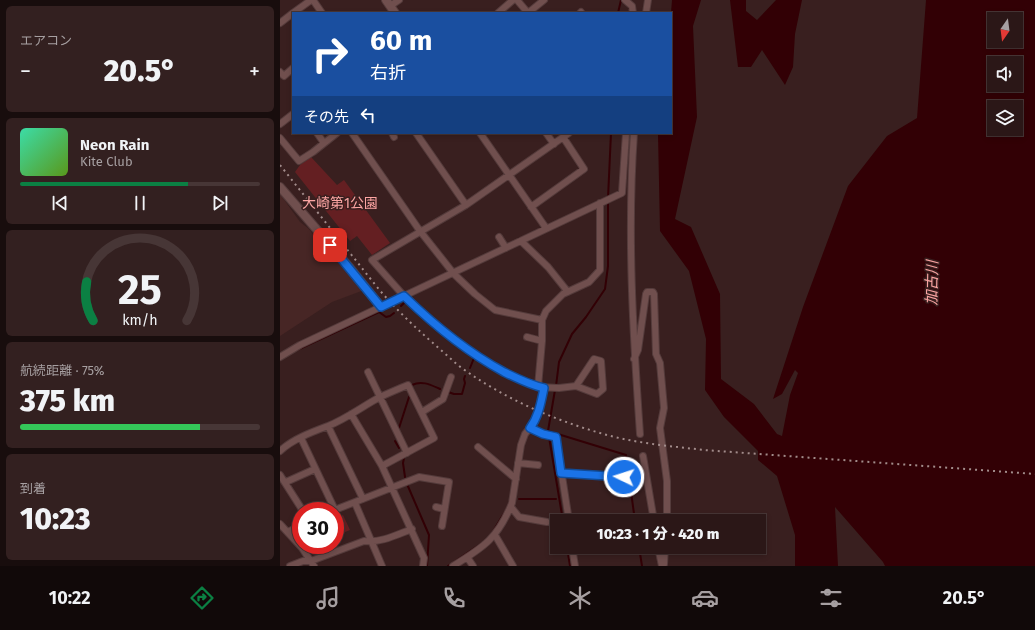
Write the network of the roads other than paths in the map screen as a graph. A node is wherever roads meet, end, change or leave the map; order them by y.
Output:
1 (312, 0) edge
2 (399, 0) edge
3 (513, 0) edge
4 (517, 0) edge
5 (544, 0) edge
6 (625, 0) edge
7 (648, 0) edge
8 (390, 6) edge
9 (294, 12) edge
10 (321, 12) edge
11 (499, 12) edge
12 (527, 12) edge
13 (529, 12) edge
14 (633, 12) edge
15 (646, 12) edge
16 (292, 14) edge
17 (280, 23) edge
18 (292, 69) edge
19 (280, 72) edge
20 (292, 115) edge
21 (280, 124) edge
22 (318, 134) edge
23 (335, 134) edge
24 (353, 134) edge
25 (417, 134) edge
26 (481, 134) edge
27 (547, 134) edge
28 (568, 134) edge
29 (626, 134) edge
30 (634, 134) edge
31 (563, 137) junction
32 (280, 138) edge
33 (324, 143) junction
34 (554, 144) junction
35 (510, 175) junction
36 (280, 187) edge
37 (600, 203) junction
38 (466, 205) junction
39 (531, 207) junction
40 (546, 228) junction
41 (420, 231) junction
42 (499, 237) dead end
43 (521, 241) junction
44 (506, 248) junction
45 (454, 274) junction
46 (568, 292) junction
47 (404, 296) junction
48 (381, 307) junction
49 (542, 320) junction
50 (527, 336) dead end
51 (542, 341) junction
52 (280, 356) edge
53 (634, 359) junction
54 (368, 372) dead end
55 (451, 377) dead end
56 (576, 386) junction
57 (541, 387) junction
58 (380, 397) junction
59 (422, 412) junction
60 (351, 414) junction
61 (328, 426) junction
62 (530, 428) junction
63 (640, 434) dead end
64 (301, 438) junction
65 (478, 447) dead end
66 (280, 451) edge
67 (407, 453) junction
68 (643, 456) dead end
69 (518, 463) junction
70 (538, 465) dead end
71 (382, 466) junction
72 (315, 469) junction
73 (561, 473) junction
74 (588, 474) junction
75 (280, 475) edge
76 (516, 479) junction
77 (286, 482) junction
78 (588, 482) dead end
79 (616, 484) dead end
80 (392, 487) junction
81 (363, 499) junction
82 (298, 502) edge
83 (330, 502) edge
84 (355, 503) junction
85 (344, 507) edge
86 (436, 507) dead end
87 (511, 507) junction
88 (444, 509) junction
89 (567, 514) edge
90 (653, 514) edge
91 (668, 514) edge
92 (543, 519) dead end
93 (280, 524) edge
94 (442, 526) dead end
95 (412, 529) junction
96 (292, 530) edge
97 (288, 532) junction
98 (495, 535) junction
99 (372, 542) junction
100 (573, 554) edge
101 (660, 554) edge
102 (664, 554) edge
103 (468, 557) junction
104 (312, 564) edge
105 (290, 566) edge
106 (382, 566) edge
107 (423, 566) edge
108 (453, 566) edge
109 (473, 566) edge
110 (513, 566) edge
111 (575, 566) edge
112 (663, 566) edge

1 - 9 street
1 - 10 street
2 - 8 street
3 - 11 street
4 - 12 street
5 - 13 street
6 - 14 street
7 - 15 street
16 - 17 street
18 - 19 street
20 - 21 street
22 - 33 street
23 - 33 street
24 - 41 street
25 - 38 street
26 - 35 street
27 - 34 street
28 - 31 street
29 - 37 street
30 - 53 street
31 - 34 street
31 - 39 street
32 - 33 street
34 - 35 street
35 - 38 street
35 - 39 street
36 - 48 street
37 - 40 street
37 - 46 street
38 - 41 street
39 - 40 street
40 - 43 street
41 - 45 street
41 - 47 street
42 - 44 street
43 - 44 street
43 - 46 street
44 - 45 street
45 - 47 street
45 - 49 street
46 - 49 street
47 - 48 street
47 - 57 street
48 - 52 street
49 - 51 street
50 - 51 street
51 - 57 street
53 - 63 street
53 - 91 street
54 - 58 street
55 - 59 street
56 - 56 street
56 - 57 street
57 - 62 street
58 - 59 street
58 - 60 street
58 - 67 street
59 - 67 street
60 - 61 street
60 - 71 street
61 - 64 street
61 - 81 street
62 - 69 street
62 - 73 street
64 - 66 street
64 - 72 street
65 - 76 street
67 - 71 street
68 - 90 street
69 - 70 street
69 - 76 street
71 - 80 street
72 - 77 street
72 - 83 street
73 - 74 street
73 - 89 street
74 - 78 street
74 - 79 street
75 - 77 street
76 - 87 street
77 - 82 street
80 - 81 street
80 - 88 street
80 - 95 street
81 - 84 street
84 - 85 street
84 - 99 street
86 - 88 street
87 - 92 street
87 - 98 street
88 - 94 street
93 - 97 street
95 - 99 street
95 - 107 street
96 - 97 street
97 - 104 street
98 - 103 street
98 - 110 street
99 - 104 street
99 - 106 street
100 - 111 street
101 - 112 street
102 - 112 street
103 - 108 street
103 - 109 street
104 - 105 street

